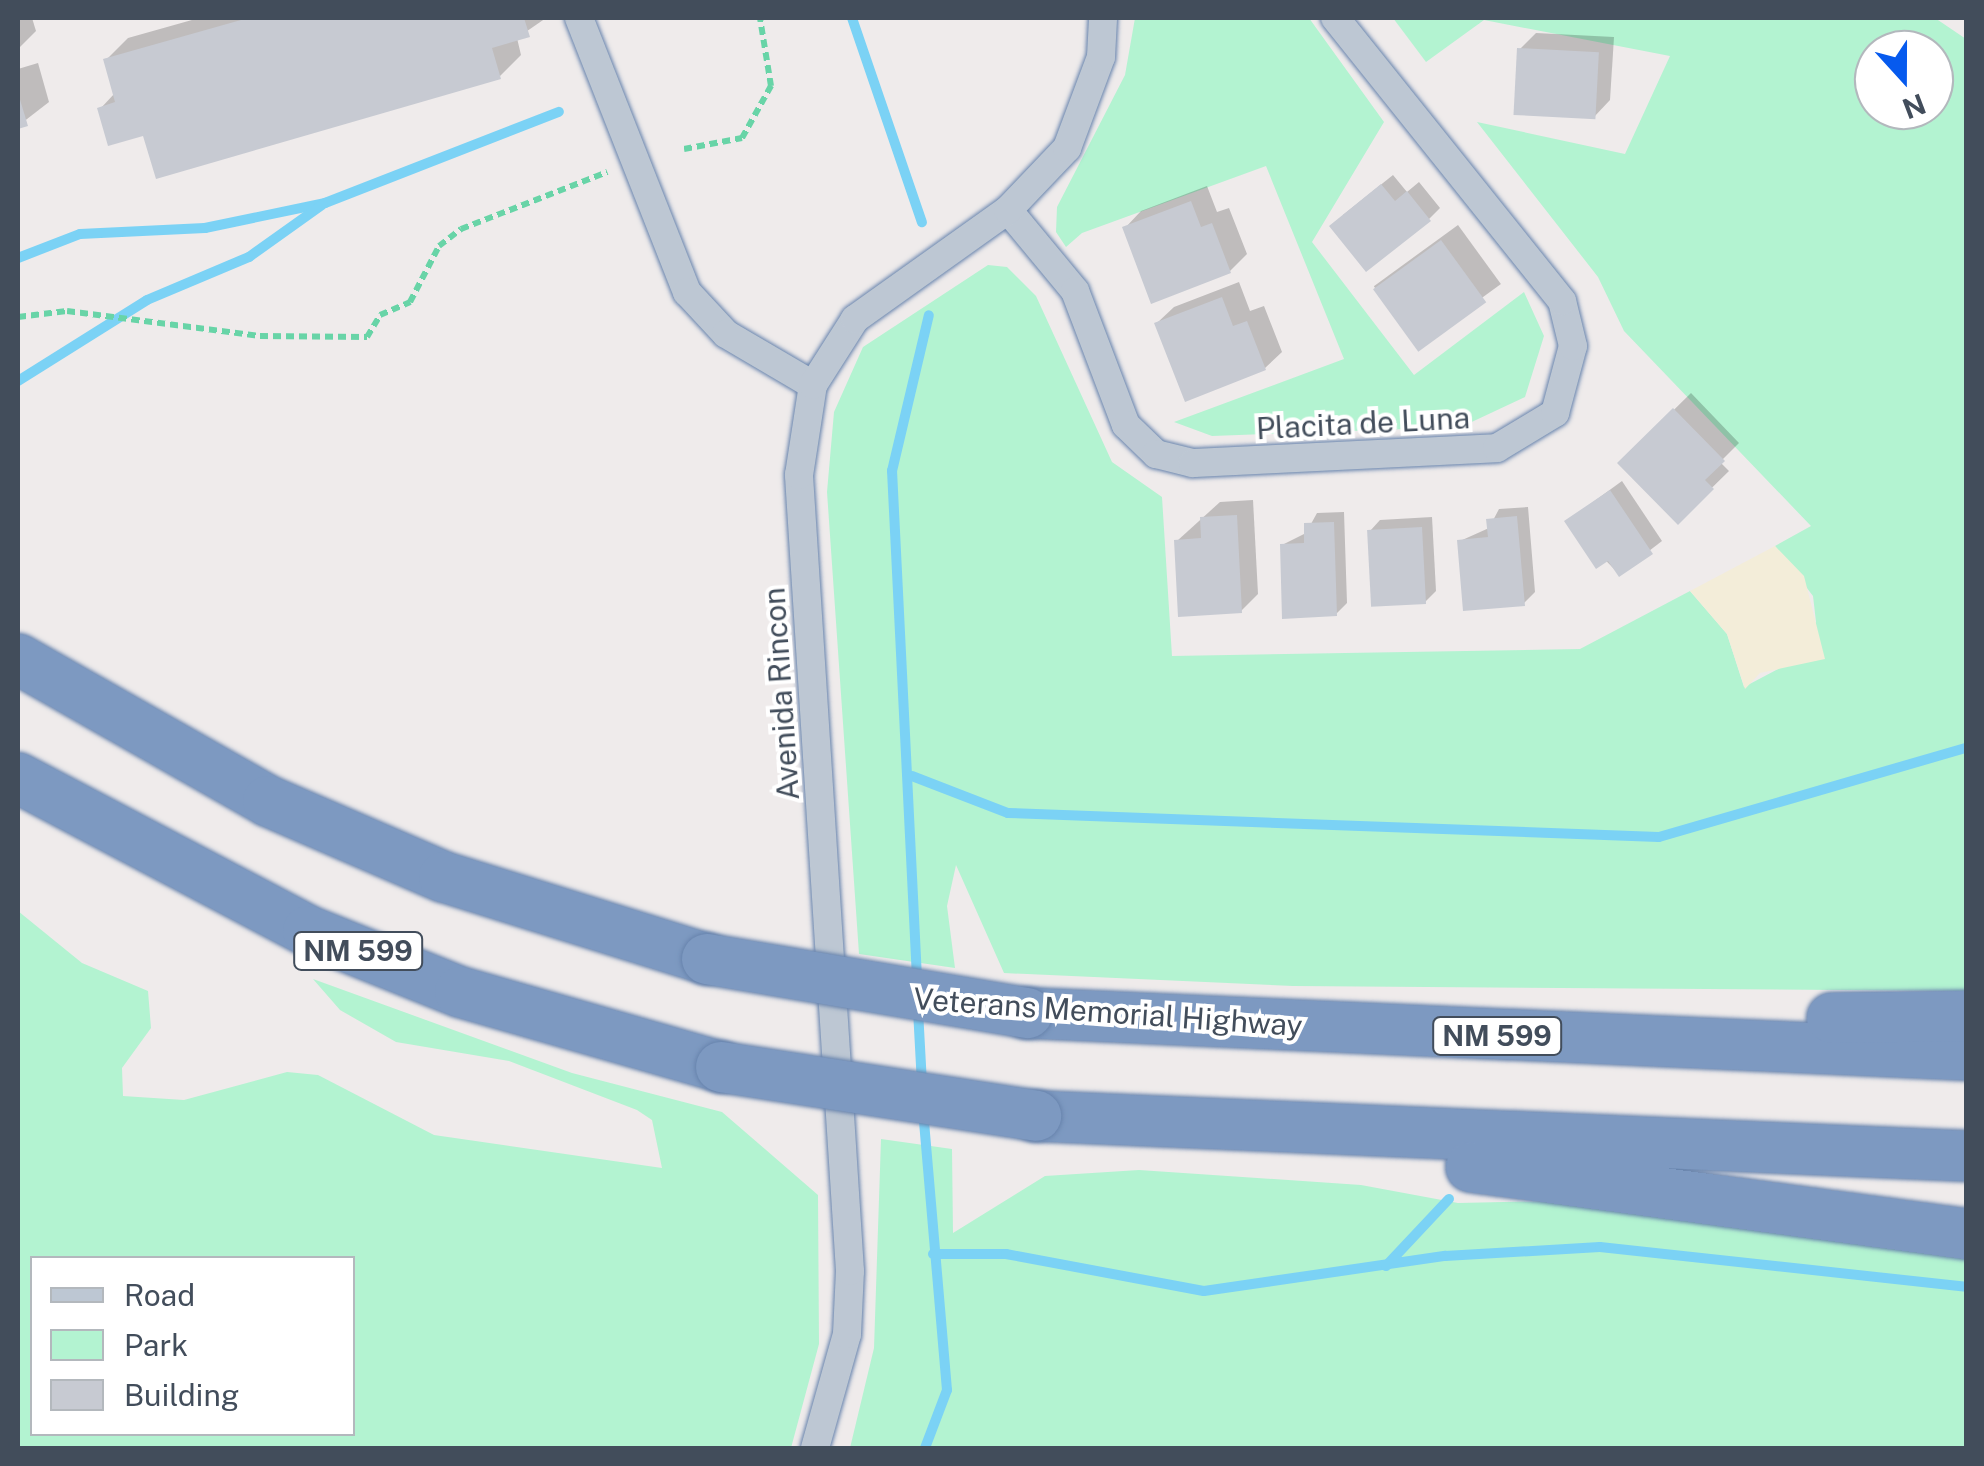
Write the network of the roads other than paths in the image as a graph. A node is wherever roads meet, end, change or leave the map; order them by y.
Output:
1 (579, 18) edge
2 (1103, 18) edge
3 (1335, 18) edge
4 (1008, 210) junction
5 (813, 385) junction
6 (18, 659) edge
7 (18, 778) edge
8 (1966, 1016) edge
9 (1562, 1038) junction
10 (1966, 1055) edge
11 (1209, 1127) junction
12 (1966, 1156) edge
13 (1966, 1234) edge
14 (815, 1448) edge

1 - 5 street
2 - 4 street
3 - 4 street, Placita de Luna
4 - 5 street
5 - 14 street, Avenida Rincon
6 - 9 highway, Veterans Memorial Highway / NM 599, bridge
7 - 11 highway, NM 599, bridge
8 - 9 highway
9 - 10 highway, Veterans Memorial Highway / NM 599
11 - 12 highway, NM 599
11 - 13 highway

